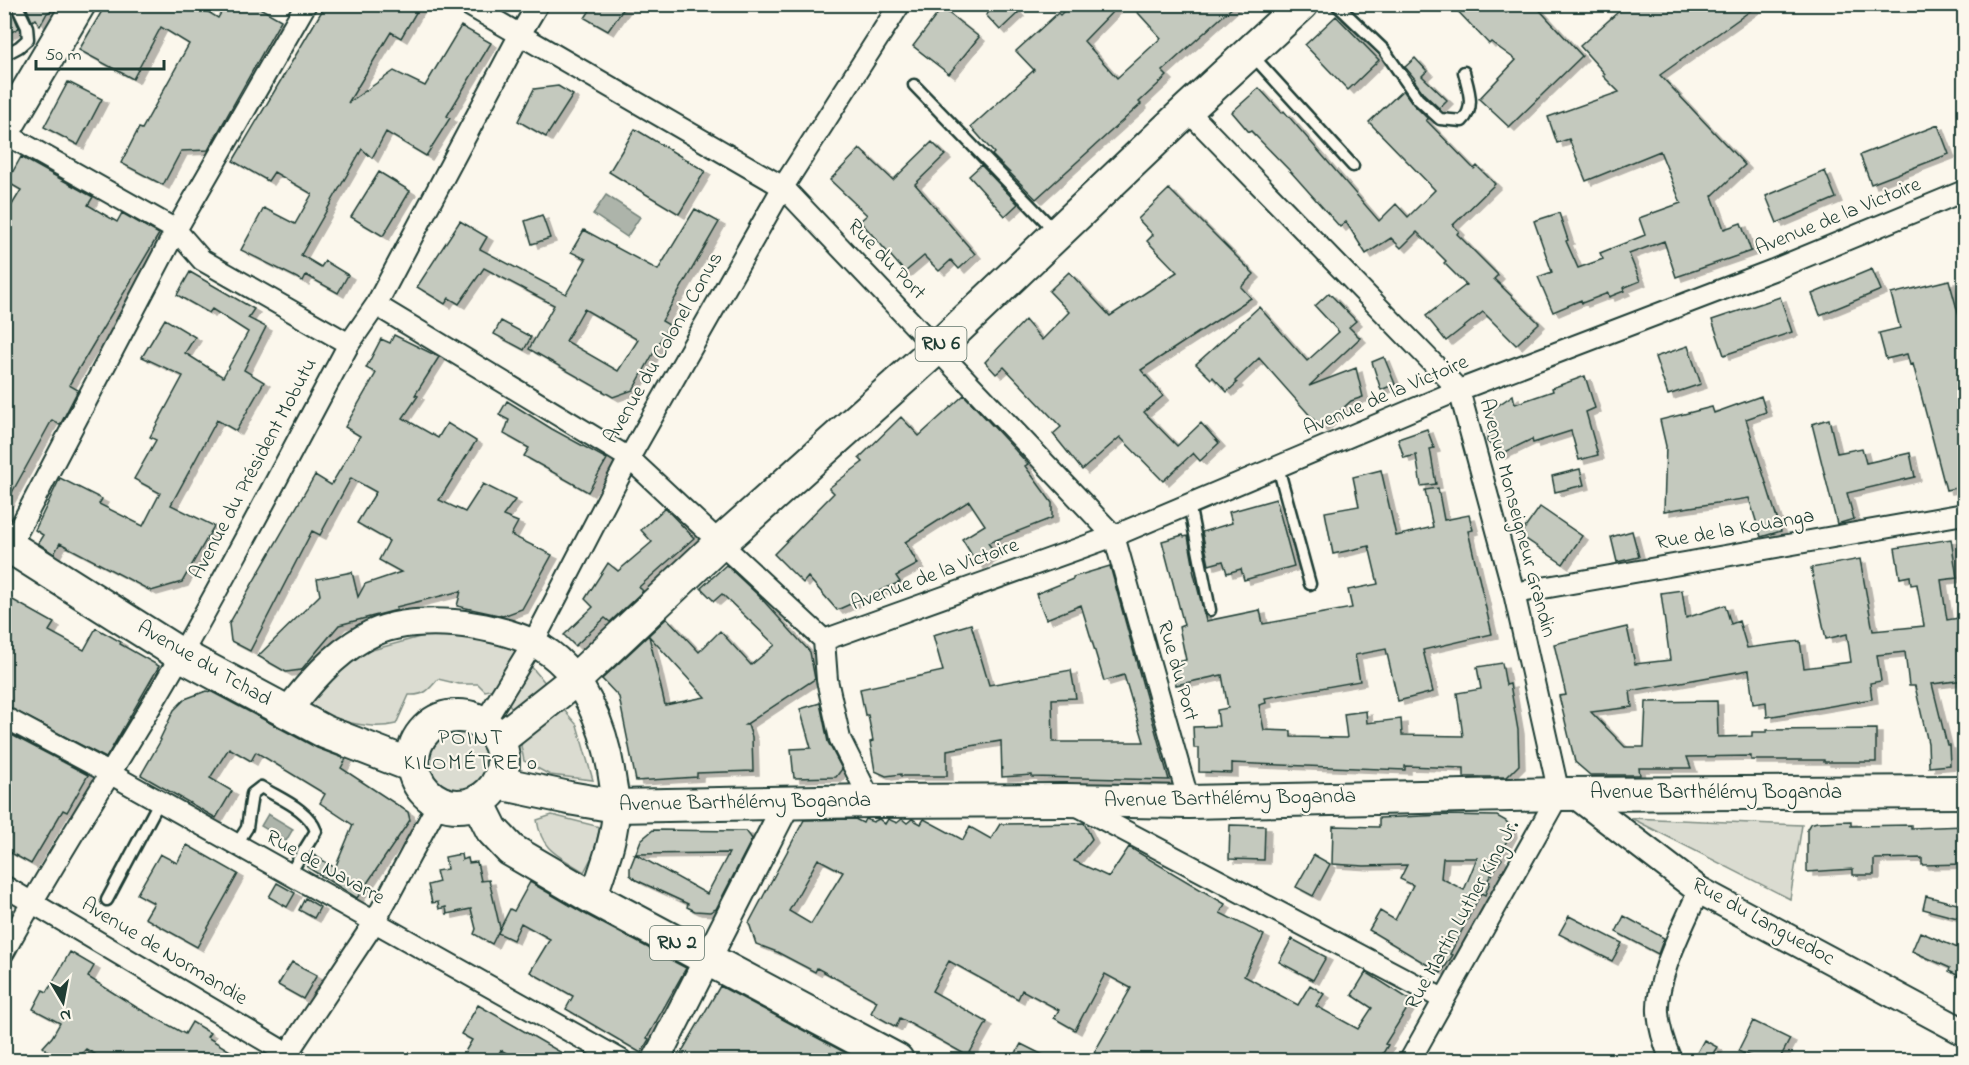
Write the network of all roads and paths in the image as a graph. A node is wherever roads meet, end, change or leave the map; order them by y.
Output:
1 (16, 4) edge
2 (79, 4) edge
3 (306, 4) edge
4 (467, 4) edge
5 (538, 4) edge
6 (900, 4) edge
7 (1302, 4) edge
8 (1336, 4) edge
9 (519, 36) junction
10 (1250, 52) junction
11 (4, 55) edge
12 (1464, 72) dead end
13 (914, 85) dead end
14 (1186, 110) junction
15 (4, 132) edge
16 (1353, 166) dead end
17 (783, 187) junction
18 (1965, 191) edge
19 (176, 230) junction
20 (1058, 233) junction
21 (376, 305) junction
22 (350, 344) junction
23 (937, 348) junction
24 (1459, 390) junction
25 (629, 458) junction
26 (1278, 466) junction
27 (1189, 504) junction
28 (1965, 514) edge
29 (1114, 536) junction
30 (720, 543) junction
31 (7, 545) edge
32 (1310, 584) dead end
33 (1514, 593) junction
34 (1210, 610) dead end
35 (824, 640) junction
36 (533, 643) junction
37 (181, 655) junction
38 (576, 679) junction
39 (287, 712) junction
40 (4, 717) edge
41 (491, 732) junction
42 (413, 766) junction
43 (111, 774) junction
44 (1965, 792) edge
45 (488, 793) junction
46 (1566, 794) junction
47 (1066, 800) junction
48 (871, 801) junction
49 (159, 802) junction
50 (439, 802) junction
51 (1189, 802) junction
52 (787, 803) junction
53 (616, 806) junction
54 (236, 845) junction
55 (289, 875) junction
56 (4, 886) edge
57 (1699, 890) junction
58 (593, 898) junction
59 (107, 900) dead end
60 (32, 901) junction
61 (374, 923) junction
62 (4, 952) edge
63 (707, 959) junction
64 (1443, 999) junction
65 (1965, 1032) edge
66 (289, 1058) edge
67 (621, 1060) edge
68 (656, 1060) edge
69 (897, 1060) edge
70 (1410, 1060) edge
71 (1671, 1060) edge

1 - 11 lane
2 - 15 main road
3 - 19 street
4 - 9 street, Rue du Port
5 - 9 street, Avenue du Président Mobutu
6 - 17 street, Avenue du Colonel Conus
7 - 10 main road, RN 6
8 - 12 lane
9 - 17 street, Rue du Port
9 - 21 street, Avenue du Président Mobutu
10 - 14 main road, RN 6
10 - 16 lane
13 - 20 lane
14 - 20 main road, RN 6
14 - 24 street, Avenue Monseigneur Grandin
15 - 19 street
17 - 23 street, Rue du Port
17 - 25 street, Avenue du Colonel Conus
18 - 24 street, Avenue de la Victoire
19 - 22 street
19 - 31 street
20 - 23 main road, RN 6
21 - 22 street, Avenue du Président Mobutu
21 - 25 street
22 - 37 street, Avenue du Président Mobutu
23 - 29 street, Rue du Port
23 - 30 main road, RN 6
24 - 26 street, Avenue de la Victoire
24 - 33 street, Avenue Monseigneur Grandin
25 - 30 street
25 - 36 street, Avenue du Colonel Conus
26 - 27 street, Avenue de la Victoire
26 - 32 lane
27 - 29 street, Avenue de la Victoire
27 - 34 lane
28 - 33 street, Rue de la Kouanga
29 - 35 street, Avenue de la Victoire
29 - 51 street, Rue du Port
30 - 35 street
30 - 38 main road, RN 6
31 - 37 main road, Avenue du Tchad
33 - 46 street, Avenue Monseigneur Grandin
35 - 48 street
36 - 38 street
36 - 39 street
36 - 41 street, Avenue du Colonel Conus
37 - 39 main road, Avenue du Tchad
37 - 43 street, Avenue du Président Mobutu
38 - 41 main road, RN 6
38 - 53 street
39 - 42 main road, Avenue du Tchad
40 - 43 street, Rue de Navarre
41 - 42 main road
41 - 45 main road
42 - 50 main road
43 - 49 street, Rue de Navarre
43 - 60 street, Avenue du Président Mobutu
44 - 46 main road, Avenue Barthélémy Boganda
45 - 50 main road
45 - 53 main road, Avenue Barthélémy Boganda
45 - 58 main road, RN 2
46 - 51 main road, Avenue Barthélémy Boganda
46 - 57 street, Rue du Languedoc
46 - 64 street, Rue Martin Luther King Jr.
47 - 48 main road, Avenue Barthélémy Boganda
47 - 51 main road, Avenue Barthélémy Boganda
47 - 64 street
48 - 52 main road, Avenue Barthélémy Boganda
49 - 54 street, Rue de Navarre
49 - 59 lane
50 - 61 street
52 - 53 main road, Avenue Barthélémy Boganda
52 - 63 street
53 - 58 street
54 - 55 street, Rue de Navarre
54 - 55 lane
55 - 61 street, Rue de Navarre
56 - 60 street, Avenue de Normandie
57 - 65 street, Rue du Languedoc
57 - 71 street
58 - 63 main road, RN 2
60 - 62 street, Avenue du Président Mobutu
60 - 66 street, Avenue de Normandie
61 - 66 street
61 - 67 street, Rue de Navarre
63 - 68 street
63 - 69 main road, RN 2
64 - 70 street, Rue Martin Luther King Jr.

